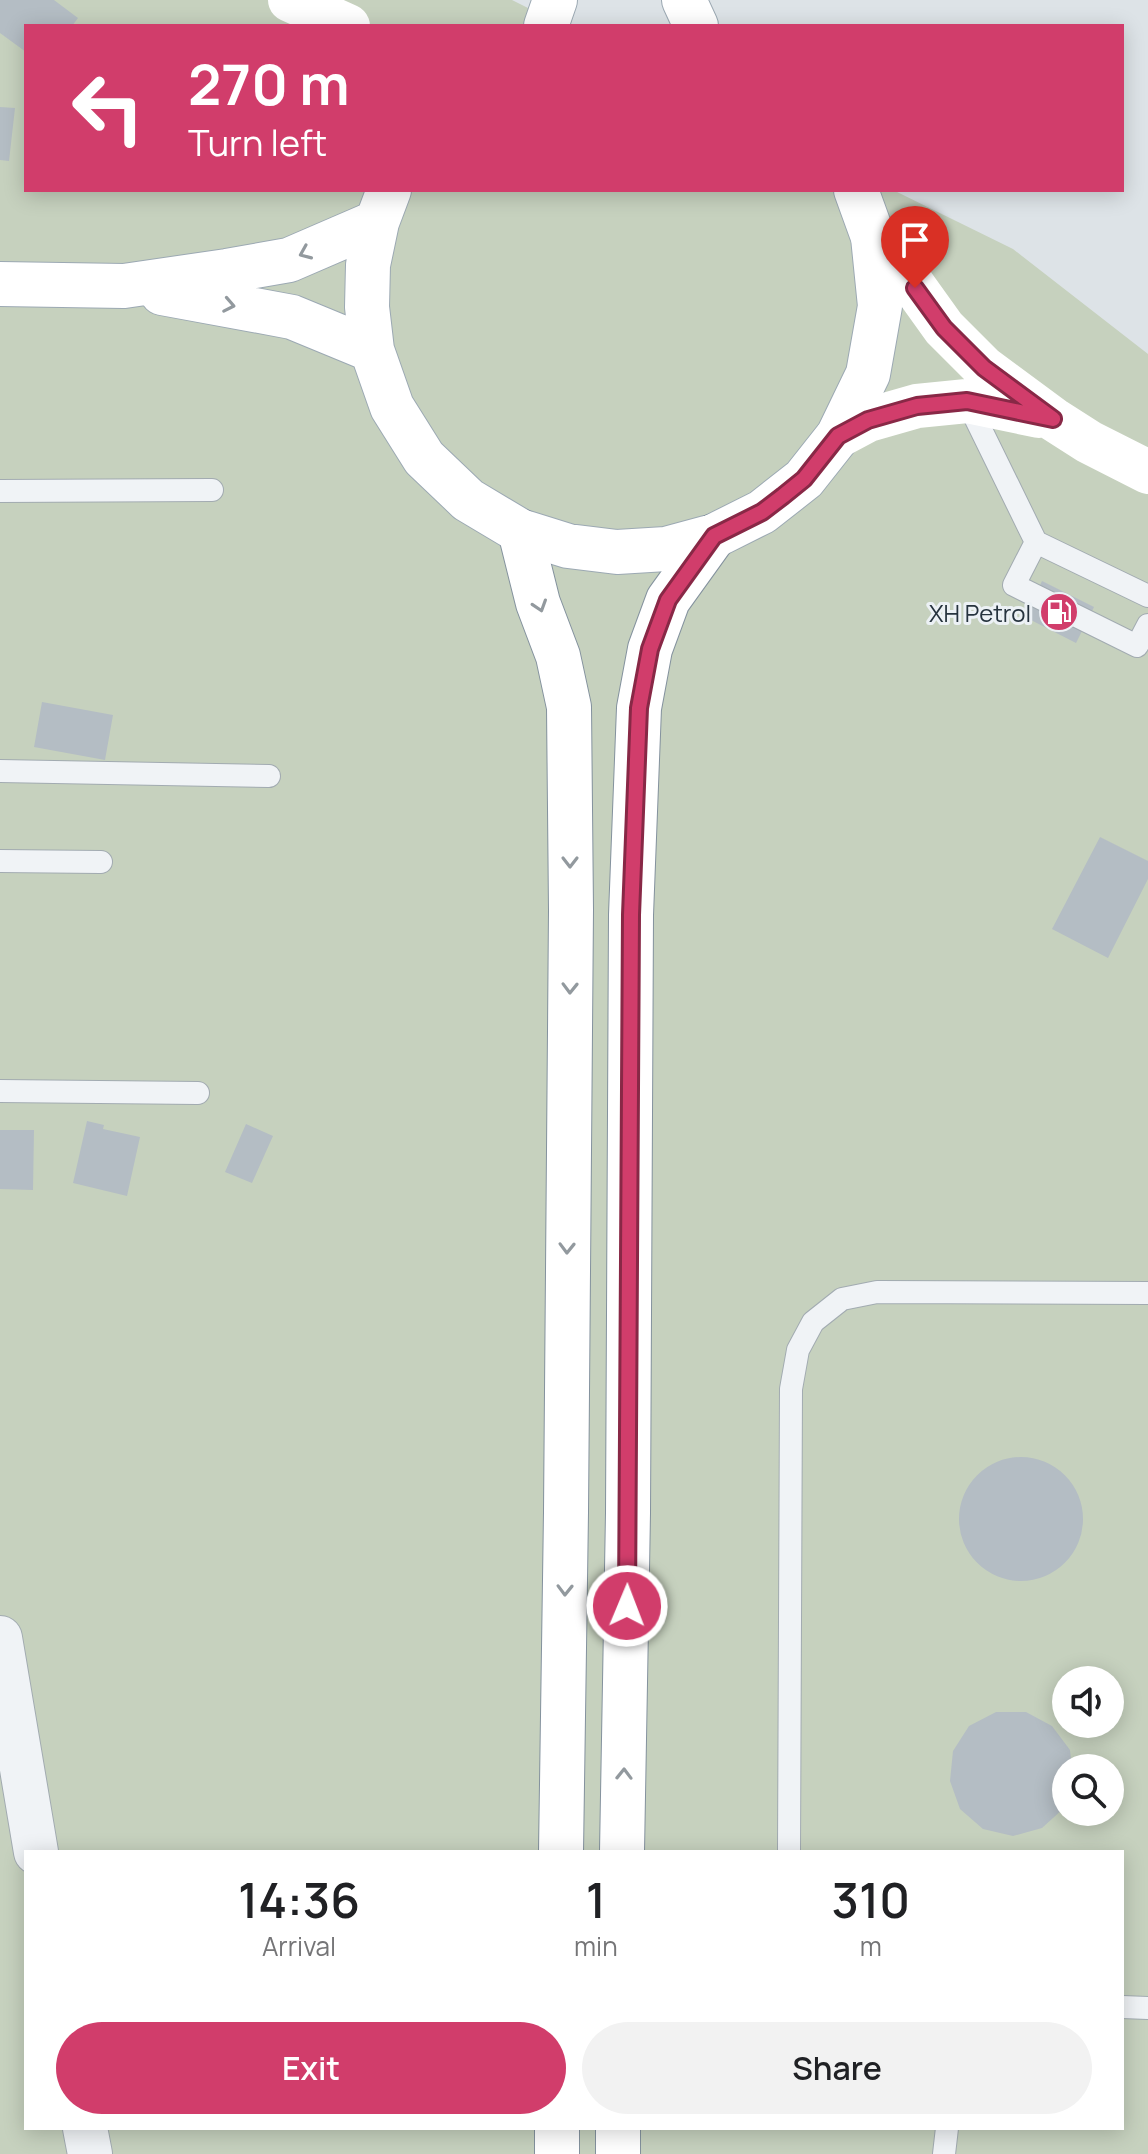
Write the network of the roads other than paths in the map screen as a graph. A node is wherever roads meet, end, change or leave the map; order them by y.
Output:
1 (289, 0) edge
2 (555, 0) edge
3 (684, 0) edge
4 (315, 24) edge
5 (343, 24) edge
6 (547, 24) edge
7 (695, 24) edge
8 (857, 192) edge
9 (383, 206) edge
10 (873, 237) junction
11 (0, 284) edge
12 (124, 286) junction
13 (372, 350) junction
14 (967, 401) junction
15 (1053, 419) junction
16 (838, 436) junction
17 (1148, 472) edge
18 (212, 490) dead end
19 (0, 491) edge
20 (520, 531) junction
21 (714, 536) junction
22 (1036, 542) junction
23 (1148, 596) edge
24 (1148, 625) edge
25 (0, 771) edge
26 (269, 776) dead end
27 (0, 861) edge
28 (101, 862) dead end
29 (0, 1091) edge
30 (198, 1093) dead end
31 (1148, 1293) edge
32 (0, 1638) edge
33 (36, 1850) edge
34 (561, 1850) edge
35 (622, 1850) edge
36 (789, 1850) edge
37 (1124, 2007) edge
38 (1148, 2008) edge
39 (85, 2130) edge
40 (557, 2130) edge
41 (618, 2130) edge
42 (947, 2130) edge
43 (90, 2154) edge
44 (557, 2154) edge
45 (618, 2154) edge
46 (944, 2154) edge

1 - 4 main road
1 - 5 main road
2 - 6 main road
3 - 7 main road
8 - 10 main road
9 -> 12 main road
9 - 13 main road
10 - 15 main road
10 - 16 main road
11 - 12 main road
12 -> 13 main road
13 - 20 main road
14 - 15 main road
14 - 16 main road
14 - 22 lane
15 - 17 main road
16 - 21 main road
18 - 19 lane
20 - 21 main road
20 -> 34 main road
35 -> 21 main road
22 - 23 lane
22 - 24 lane
25 - 26 lane
27 - 28 lane
29 - 30 lane
31 - 36 lane
32 - 33 street
37 - 38 lane
39 - 43 street
40 - 44 main road
41 - 45 main road
42 - 46 lane

